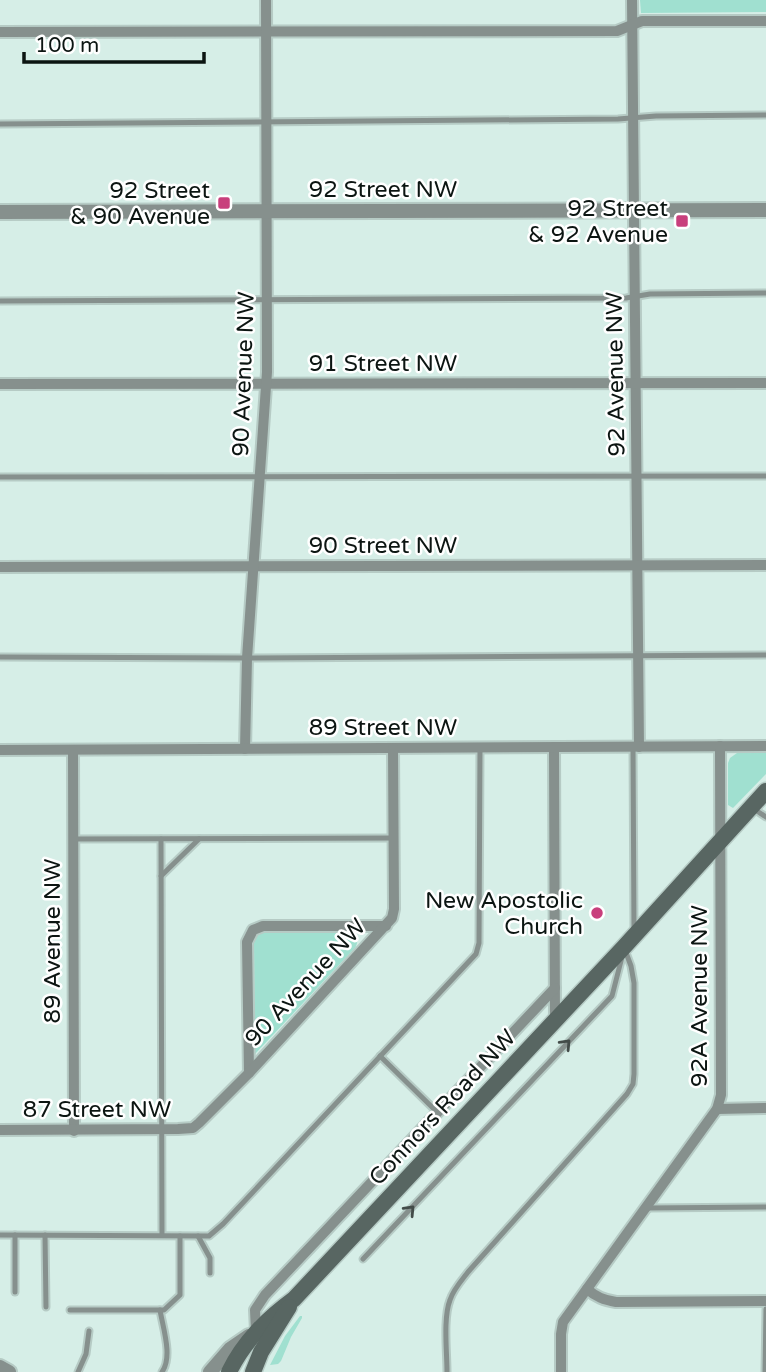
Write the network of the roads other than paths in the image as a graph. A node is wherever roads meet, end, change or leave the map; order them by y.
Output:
1 (266, 0) edge
2 (632, 0) edge
3 (766, 21) edge
4 (632, 25) junction
5 (0, 32) edge
6 (266, 32) junction
7 (766, 115) edge
8 (634, 117) junction
9 (267, 122) junction
10 (0, 124) edge
11 (766, 210) edge
12 (635, 211) junction
13 (0, 212) edge
14 (267, 212) junction
15 (766, 293) edge
16 (635, 296) junction
17 (267, 299) junction
18 (0, 301) edge
19 (766, 383) edge
20 (0, 384) edge
21 (267, 384) junction
22 (636, 384) junction
23 (260, 476) junction
24 (766, 476) edge
25 (0, 477) edge
26 (637, 477) junction
27 (766, 565) edge
28 (253, 566) junction
29 (638, 566) junction
30 (0, 567) edge
31 (639, 655) junction
32 (766, 655) edge
33 (0, 657) edge
34 (247, 658) junction
35 (720, 746) junction
36 (766, 746) edge
37 (554, 747) junction
38 (636, 747) junction
39 (393, 748) junction
40 (480, 748) junction
41 (245, 749) junction
42 (0, 750) edge
43 (73, 751) junction
44 (766, 791) edge
45 (751, 808) junction
46 (766, 817) edge
47 (394, 838) junction
48 (73, 839) junction
49 (161, 839) junction
50 (199, 839) junction
51 (720, 842) junction
52 (161, 876) junction
53 (389, 922) junction
54 (629, 942) junction
55 (555, 988) junction
56 (555, 1021) junction
57 (380, 1056) junction
58 (249, 1073) junction
59 (766, 1108) edge
60 (717, 1109) junction
61 (437, 1112) junction
62 (193, 1128) joint
63 (162, 1129) junction
64 (0, 1130) edge
65 (74, 1131) junction
66 (766, 1207) edge
67 (645, 1208) junction
68 (0, 1235) edge
69 (15, 1235) junction
70 (46, 1235) junction
71 (162, 1235) junction
72 (180, 1236) junction
73 (198, 1236) junction
74 (363, 1259) dead end
75 (209, 1273) dead end
76 (587, 1289) junction
77 (15, 1292) dead end
78 (294, 1299) junction
79 (766, 1301) edge
80 (46, 1307) dead end
81 (766, 1309) edge
82 (70, 1310) dead end
83 (160, 1310) junction
84 (89, 1331) dead end
85 (256, 1331) junction
86 (240, 1353) junction
87 (0, 1367) edge
88 (9, 1372) edge
89 (78, 1372) edge
90 (162, 1372) edge
91 (210, 1372) edge
92 (229, 1372) edge
93 (235, 1372) edge
94 (253, 1372) edge
95 (447, 1372) edge
96 (561, 1372) edge
97 (765, 1372) edge

1 - 6 street, 90 Avenue NW
2 - 4 street, 92 Avenue NW
3 - 4 street
4 - 6 street
4 - 8 street, 92 Avenue NW
5 - 6 street
6 - 9 street, 90 Avenue NW
7 - 8 lane
8 - 9 lane
8 - 12 street, 92 Avenue NW
9 - 10 lane
9 - 14 street, 90 Avenue NW
11 - 12 street, 92 Street NW
12 - 14 street, 92 Street NW
12 - 16 street, 92 Avenue NW
13 - 14 street, 92 Street NW
14 - 17 street, 90 Avenue NW
15 - 16 lane
16 - 17 lane
16 - 22 street, 92 Avenue NW
17 - 18 lane
17 - 21 street, 90 Avenue NW
19 - 22 street, 91 Street NW
20 - 21 street, 91 Street NW
21 - 22 street, 91 Street NW
21 - 23 street, 90 Avenue NW
22 - 26 street, 92 Avenue NW
23 - 25 lane
23 - 26 lane
23 - 28 street, 90 Avenue NW
24 - 26 lane
26 - 29 street, 92 Avenue NW
27 - 29 street, 90 Street NW
28 - 29 street, 90 Street NW
28 - 30 street, 90 Street NW
28 - 34 street, 90 Avenue NW
29 - 31 street, 92 Avenue NW
31 - 32 lane
31 - 34 lane
31 - 38 street, 92 Avenue NW
33 - 34 lane
34 - 41 street, 90 Avenue NW
35 - 36 street, 89 Street NW
35 - 38 street, 89 Street NW
35 - 51 street, 92A Avenue NW
37 - 38 street, 89 Street NW
37 - 40 street, 89 Street NW
37 - 55 street
38 - 54 lane
39 - 40 street, 89 Street NW
39 - 41 street, 89 Street NW
39 - 47 street
40 - 57 lane
41 - 43 street, 89 Street NW
42 - 43 street, 89 Street NW
43 - 48 street, 89 Avenue NW
44 - 45 main road, Connors Road NW
45 - 46 lane
45 - 51 main road, Connors Road NW
47 - 50 lane
47 - 53 street
48 - 49 lane
48 - 65 street, 89 Avenue NW
49 - 50 lane
49 - 52 lane
50 - 52 lane
51 - 54 main road, Connors Road NW
51 - 60 street, 92A Avenue NW
52 - 63 lane
53 - 58 street, 90 Avenue NW
53 - 58 street, 90 Avenue NW
54 - 56 main road, Connors Road NW
74 -> 54 lane, Connors Road NW
54 - 95 lane
55 - 56 street
55 - 61 street, Connors Road NW
56 - 78 main road, Connors Road NW
57 - 61 lane
57 - 73 lane
58 - 62 street, 90 Avenue NW
59 - 60 street
60 - 67 street, 92A Avenue NW
61 - 85 street, Connors Road NW
62 - 63 street, 87 Street NW
63 - 65 street, 87 Street NW
63 - 71 lane
64 - 65 street, 87 Street NW
66 - 67 lane
67 - 76 street, 92A Avenue NW
68 - 69 lane
69 - 70 lane
69 - 77 lane
70 - 71 lane
70 - 80 lane
71 - 72 lane
72 - 73 lane
72 - 83 lane
73 - 75 lane
76 - 79 street
76 - 96 street, 92A Avenue NW
78 - 85 main road, Connors Road NW
78 - 94 main road, Connors Road NW
81 - 97 lane
82 - 83 lane
83 - 90 lane
84 - 89 lane
85 - 86 main road, Connors Road NW
85 - 91 street
86 - 92 main road, Connors Road NW
86 - 93 main road
87 - 88 street

